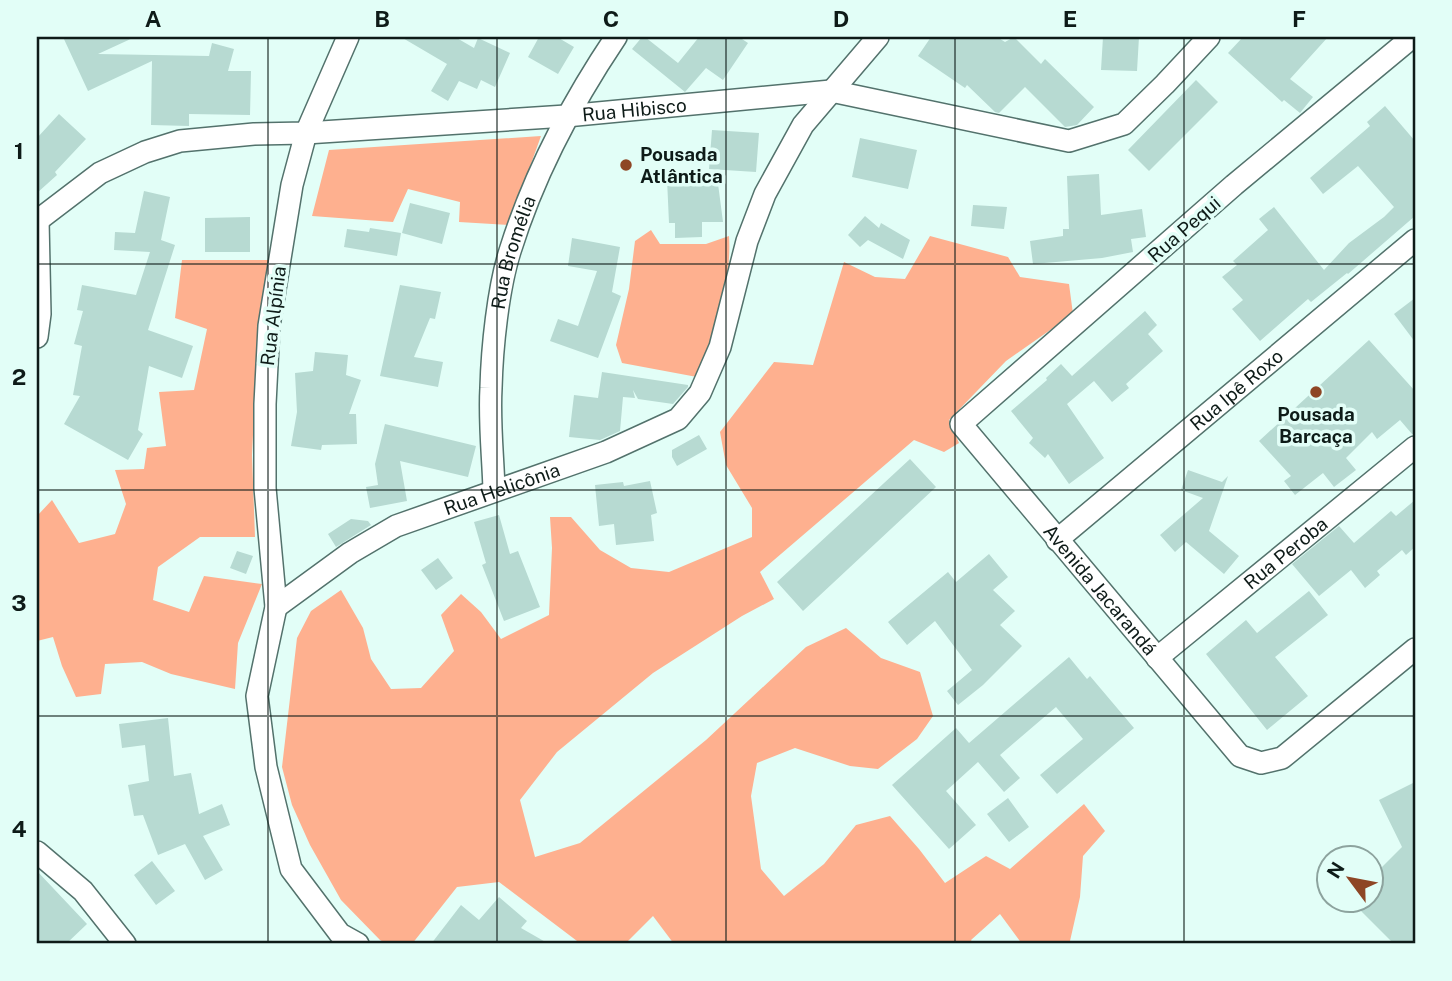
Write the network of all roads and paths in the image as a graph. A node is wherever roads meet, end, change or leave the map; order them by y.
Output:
1 (348, 37) edge
2 (615, 37) edge
3 (878, 37) edge
4 (1209, 37) edge
5 (1411, 40) edge
6 (831, 91) junction
7 (566, 116) junction
8 (306, 133) junction
9 (37, 220) edge
10 (1415, 240) edge
11 (37, 337) edge
12 (961, 424) joint
13 (1415, 447) edge
14 (494, 490) junction
15 (1057, 540) junction
16 (276, 607) junction
17 (1415, 649) edge
18 (1157, 658) junction
19 (37, 852) edge
20 (125, 944) edge
21 (358, 944) edge

1 - 8 street, Rua Alpínia
2 - 7 street, Rua Bromélia
3 - 6 street, Rua Helicônia
4 - 6 street, Rua Hibisco
5 - 12 street, Rua Pequi
6 - 7 street, Rua Hibisco
6 - 14 street, Rua Helicônia
7 - 8 street, Rua Hibisco
7 - 14 street, Rua Bromélia
8 - 9 street, Rua Hibisco
8 - 16 street, Rua Alpínia
9 - 11 street, Rua Hibisco
10 - 15 street, Rua Ipê Roxo
12 - 15 street, Avenida Jacarandá
13 - 18 street, Rua Peroba
14 - 16 street, Rua Helicônia
15 - 18 street, Avenida Jacarandá
16 - 21 street
17 - 18 street, Avenida Jacarandá
19 - 20 street

